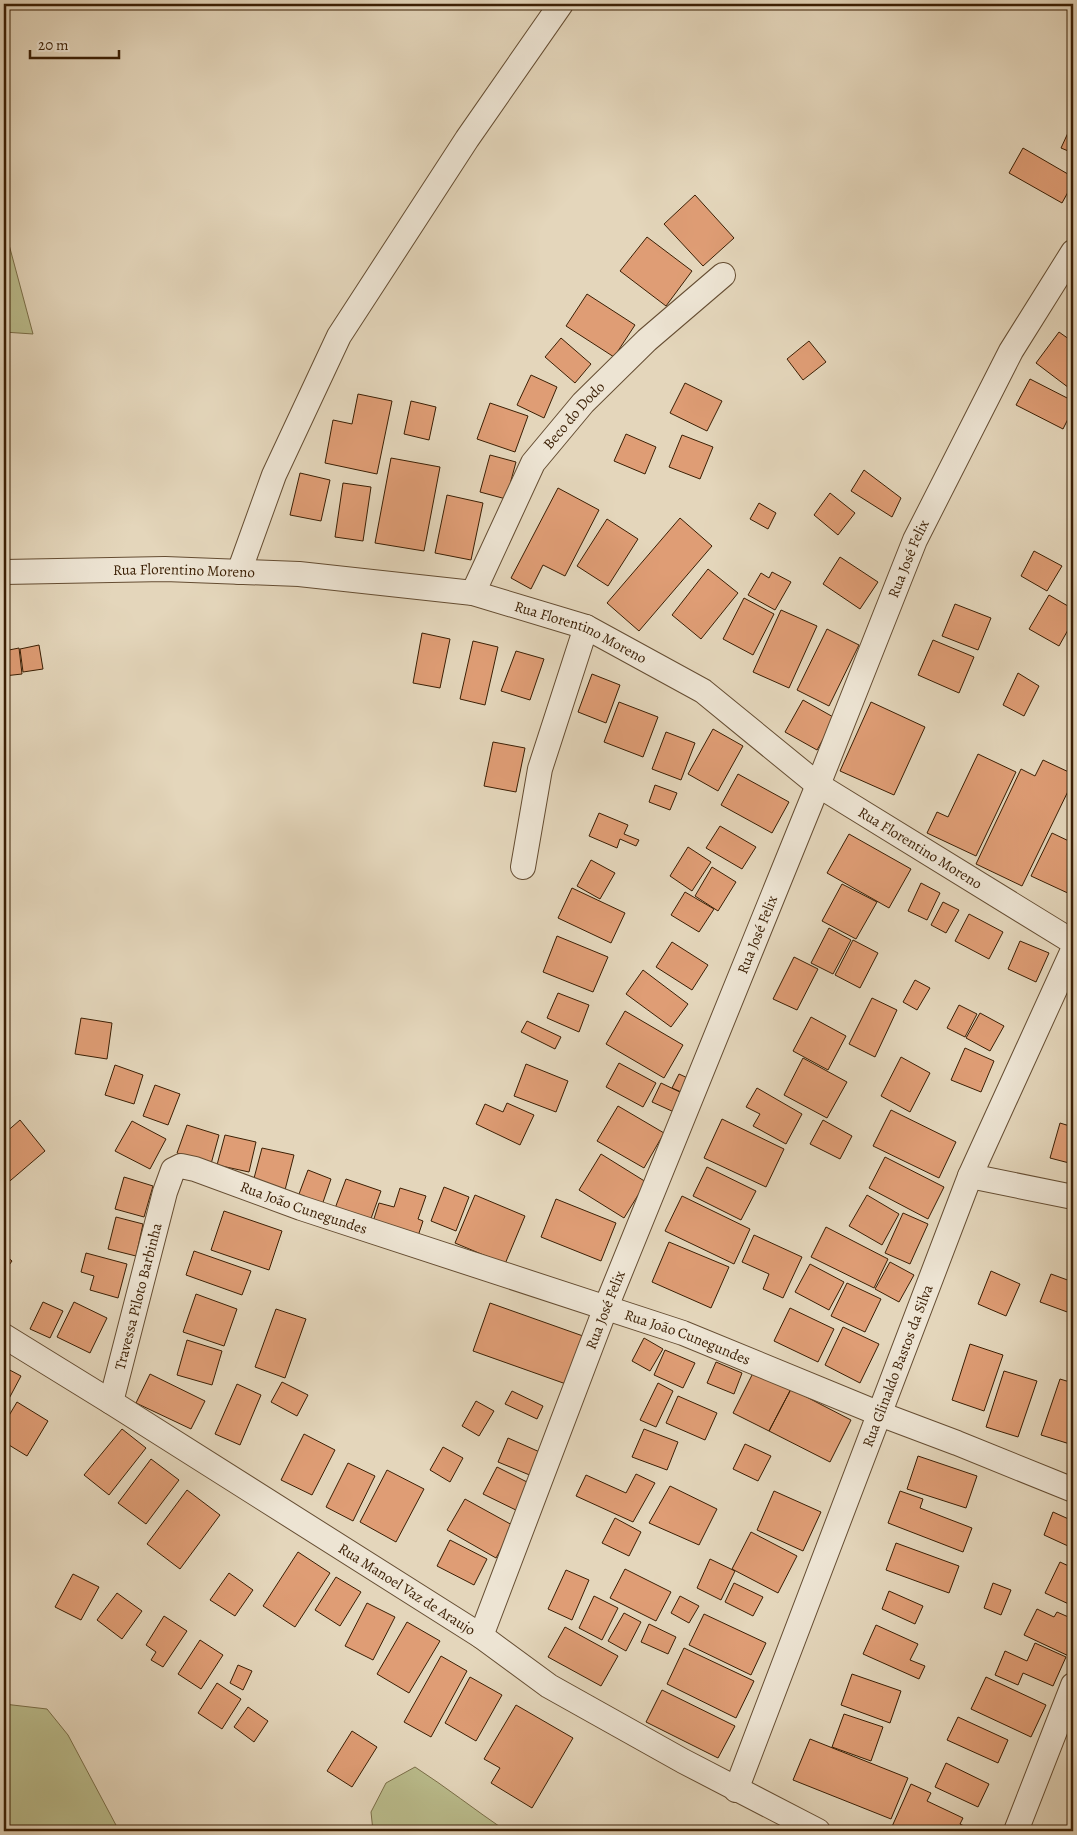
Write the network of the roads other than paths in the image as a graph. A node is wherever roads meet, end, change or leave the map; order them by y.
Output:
1 (561, 4) edge
2 (1073, 252) edge
3 (723, 274) dead end
4 (4, 572) edge
5 (240, 572) junction
6 (473, 592) junction
7 (586, 627) junction
8 (818, 785) junction
9 (523, 867) dead end
10 (1073, 942) edge
11 (1073, 950) edge
12 (970, 1176) junction
13 (166, 1192) joint
14 (1073, 1197) edge
15 (606, 1307) junction
16 (4, 1336) edge
17 (111, 1402) junction
18 (880, 1414) junction
19 (1073, 1490) edge
20 (482, 1636) junction
21 (1073, 1685) edge
22 (736, 1790) junction
23 (818, 1831) edge
24 (1016, 1831) edge

1 - 5 street
2 - 8 street, Rua José Felix
3 - 6 street, Beco do Dodo
4 - 5 street, Rua Florentino Moreno
5 - 6 street, Rua Florentino Moreno
6 - 7 street, Rua Florentino Moreno
7 - 8 street, Rua Florentino Moreno
7 - 9 street
8 - 10 street, Rua Florentino Moreno
8 - 15 street, Rua José Felix
11 - 12 street, Rua Glinaldo Bastos da Silva
12 - 14 street
12 - 18 street, Rua Glinaldo Bastos da Silva
13 - 15 street, Rua João Cunegundes
13 - 17 street, Travessa Piloto Barbinha
15 - 18 street, Rua João Cunegundes
15 - 20 street, Rua José Felix
16 - 17 street, Rua Manoel Vaz de Araujo
17 - 20 street, Rua Manoel Vaz de Araujo
18 - 19 street, Rua João Cunegundes
18 - 22 street, Rua Glinaldo Bastos da Silva
20 - 22 street, Rua Manoel Vaz de Araujo
21 - 24 street
22 - 23 street, Rua Manoel Vaz de Araujo

